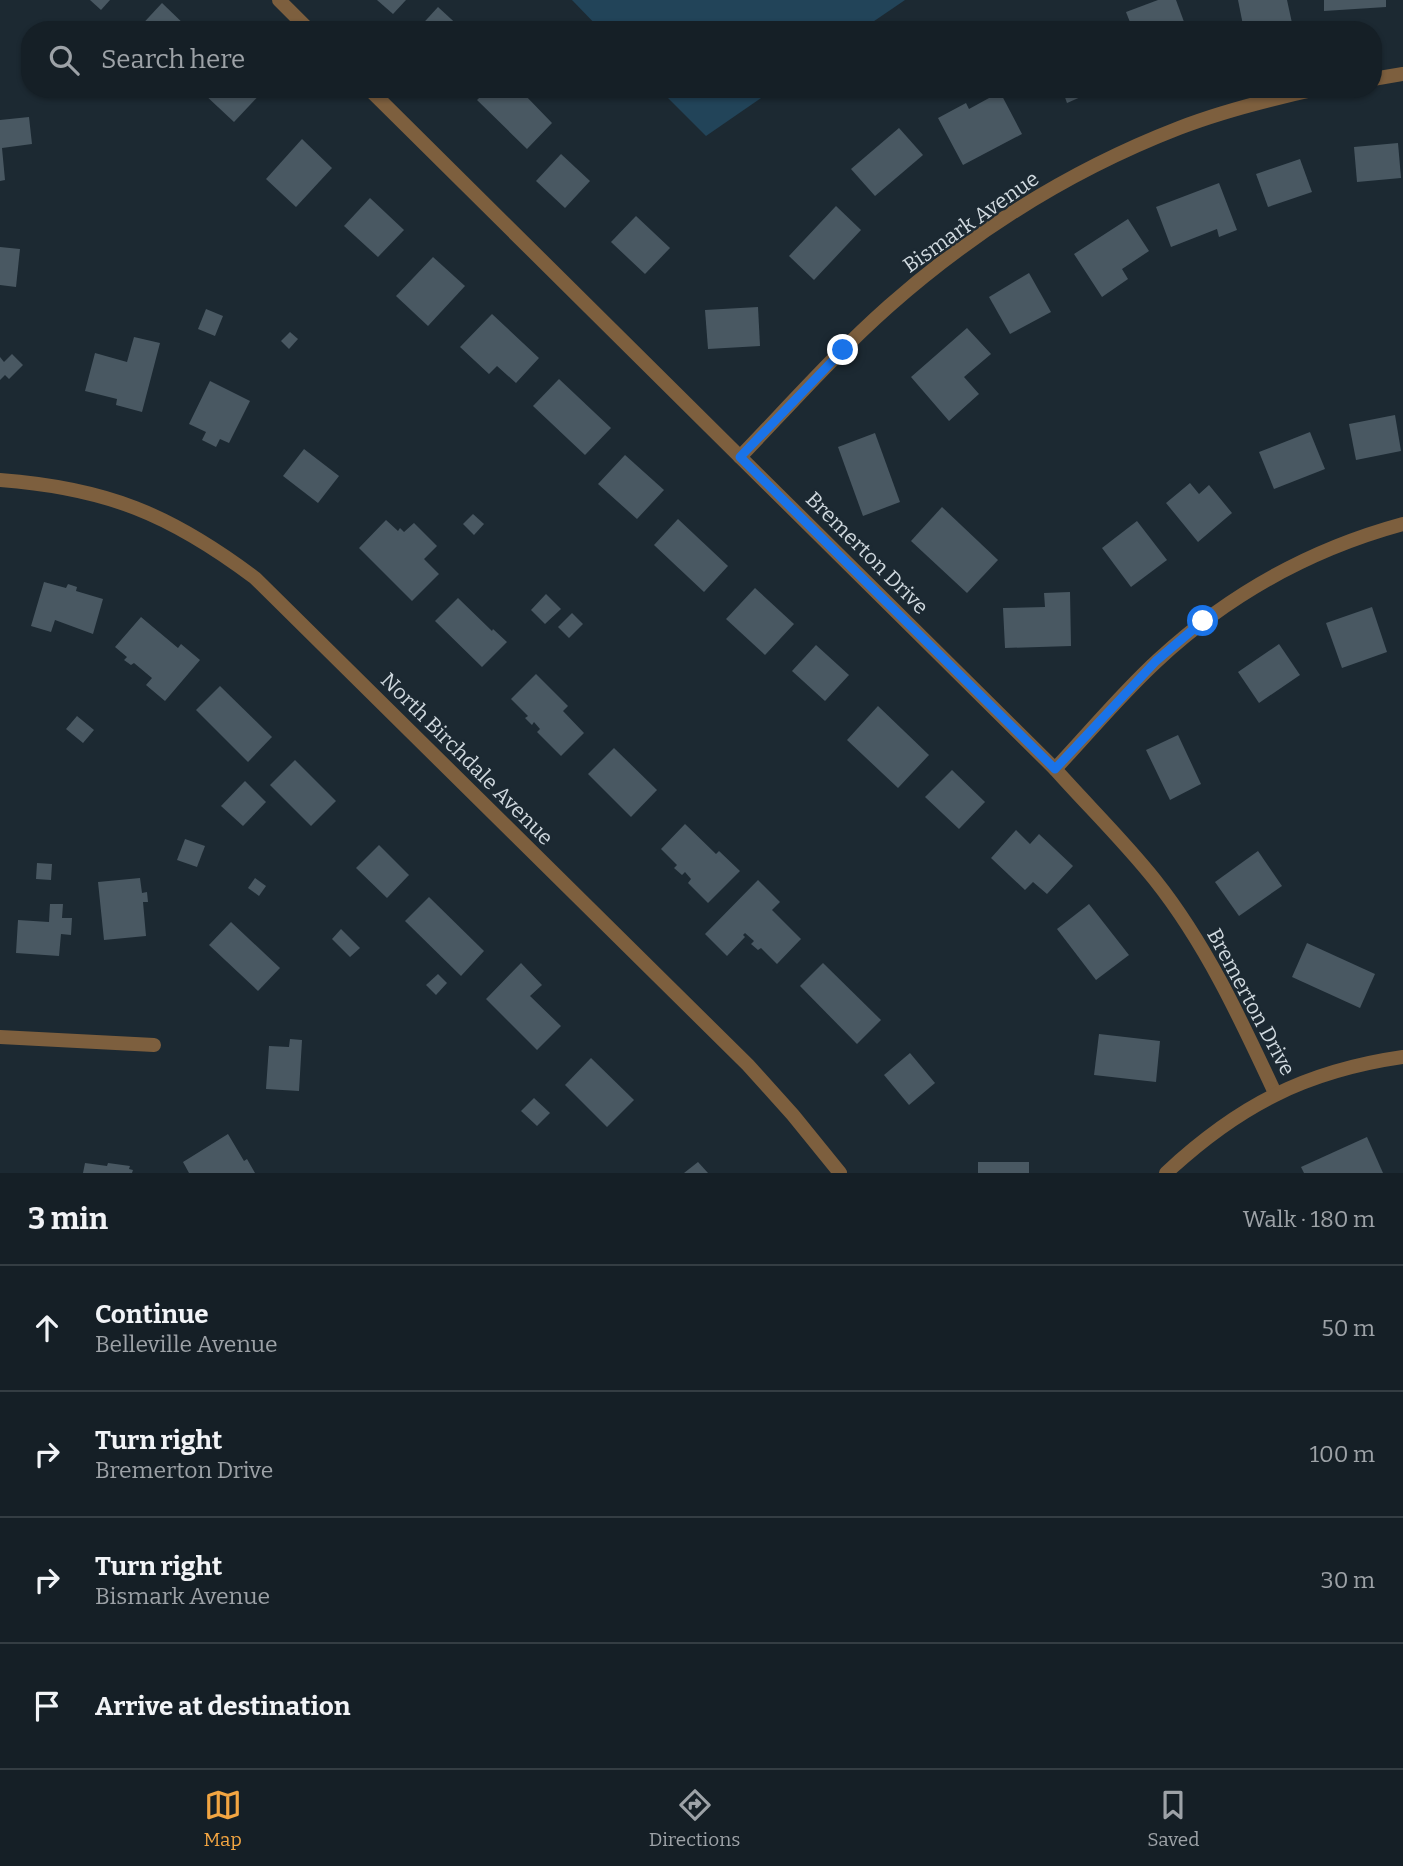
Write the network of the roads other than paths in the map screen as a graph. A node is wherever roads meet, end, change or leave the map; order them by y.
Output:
1 (279, 0) edge
2 (300, 21) edge
3 (1403, 74) edge
4 (1382, 78) edge
5 (378, 98) edge
6 (1277, 98) edge
7 (740, 457) junction
8 (0, 480) edge
9 (1403, 524) edge
10 (1055, 769) junction
11 (0, 1037) edge
12 (154, 1045) dead end
13 (1403, 1058) edge
14 (1275, 1093) junction
15 (840, 1173) edge
16 (1166, 1173) edge

1 - 2 street
3 - 4 street
5 - 7 street, Bremerton Drive
6 - 7 street, Bismark Avenue
7 - 10 street, Bremerton Drive
8 - 15 street, North Birchdale Avenue
9 - 10 street
10 - 14 street, Bremerton Drive
11 - 12 street
13 - 14 street
14 - 16 street

